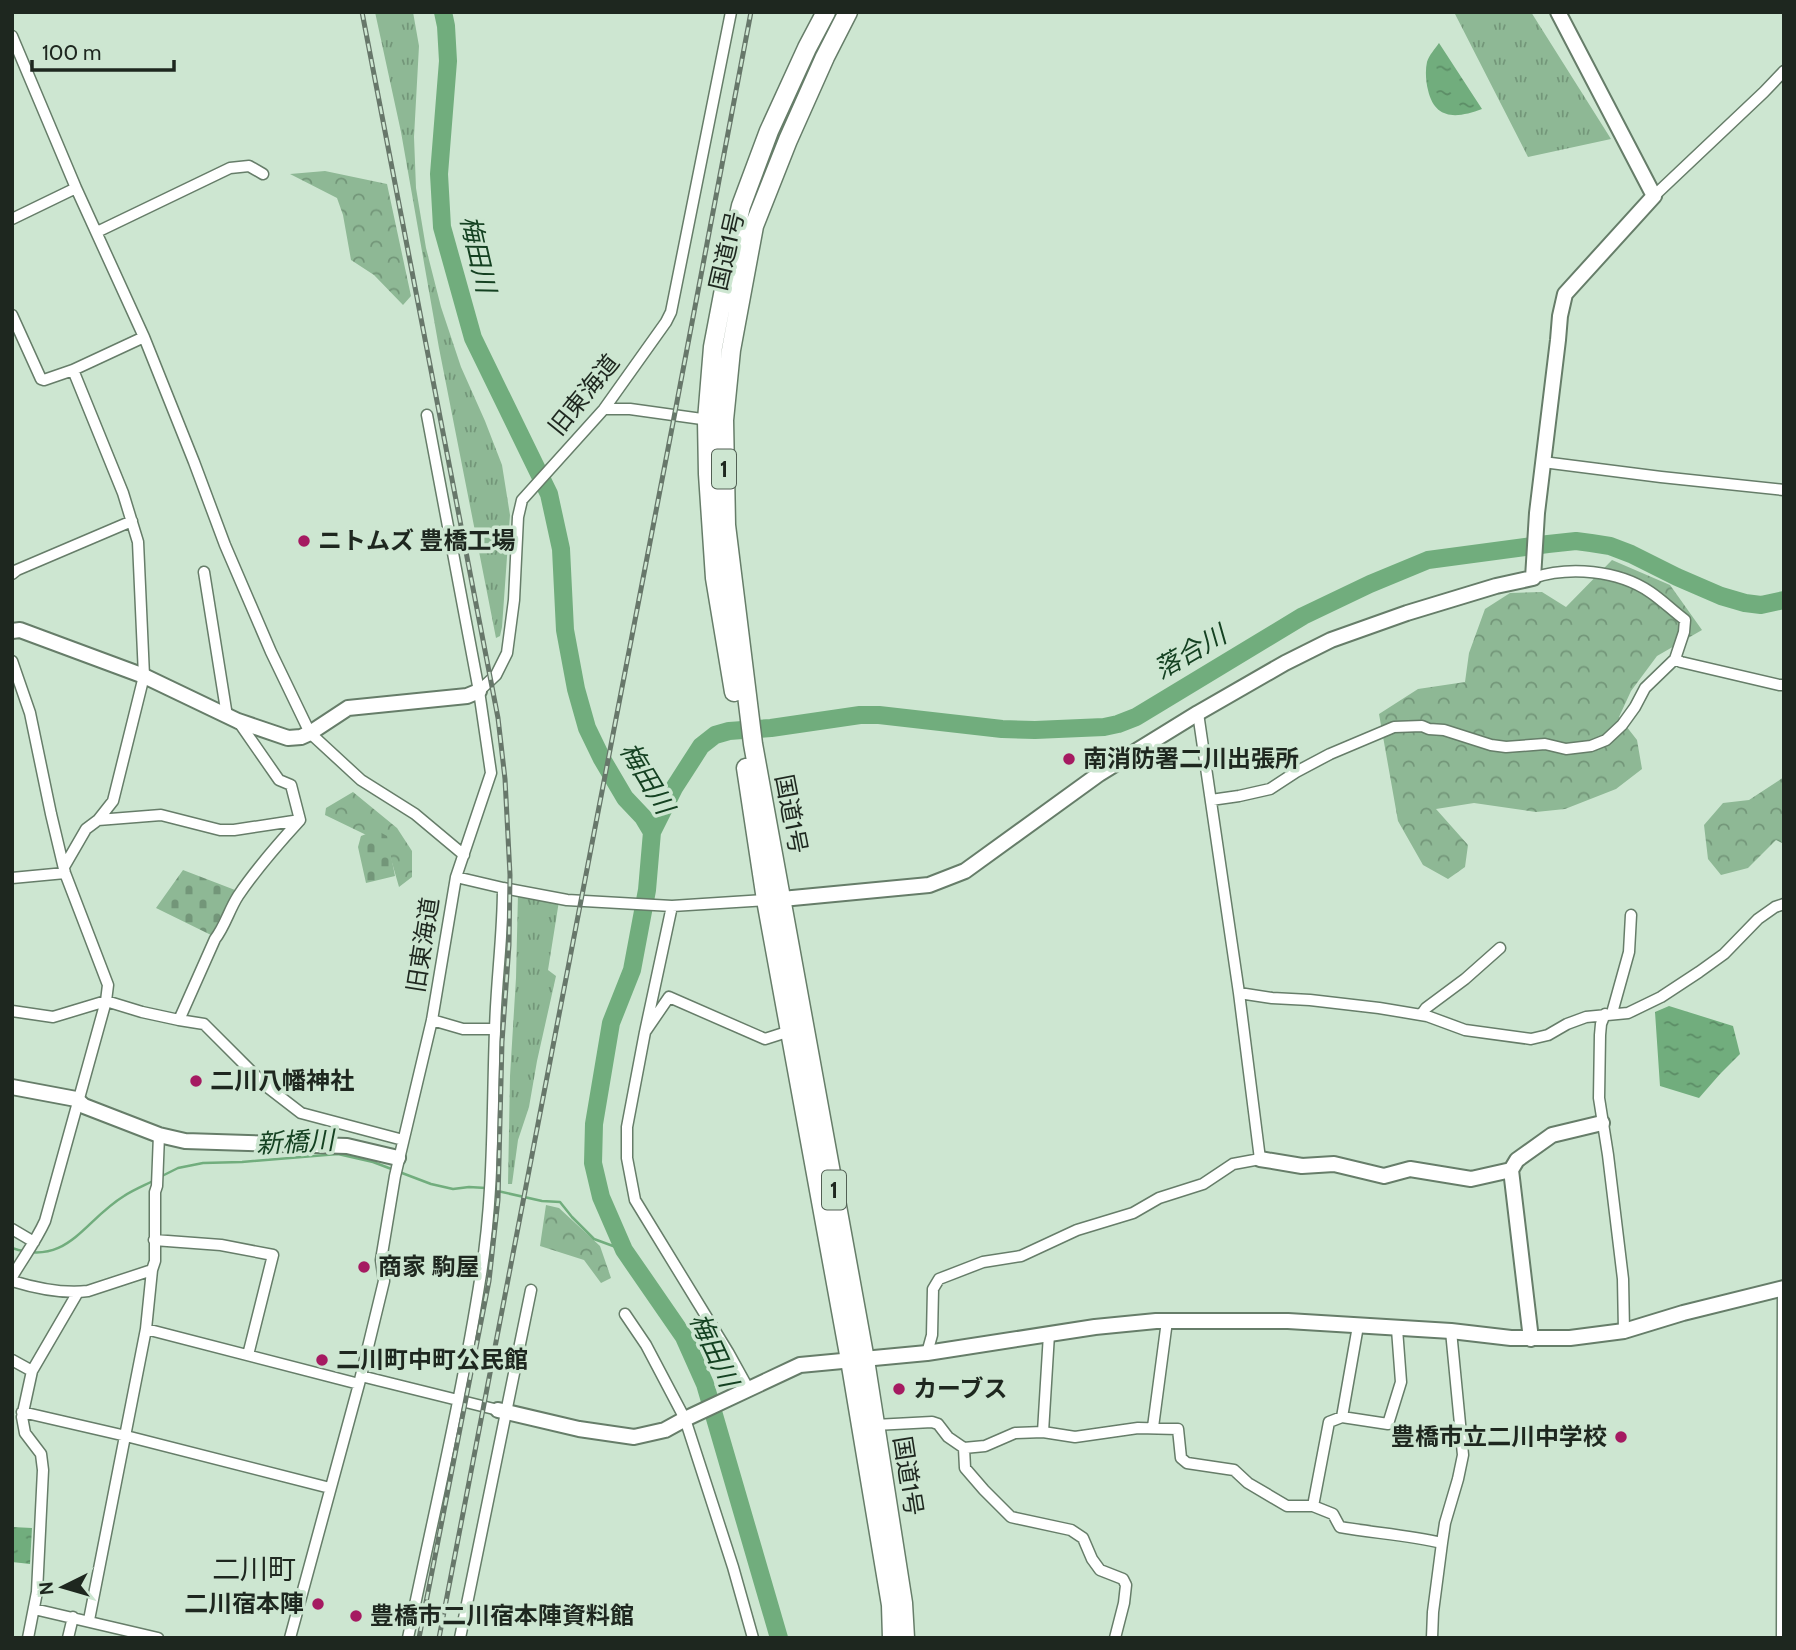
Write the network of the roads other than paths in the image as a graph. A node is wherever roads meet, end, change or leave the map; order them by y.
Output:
1 (731, 12) edge
2 (825, 12) edge
3 (848, 12) edge
4 (1558, 12) edge
5 (12, 36) edge
6 (1784, 71) edge
7 (263, 174) dead end
8 (76, 188) junction
9 (1654, 196) junction
10 (12, 219) edge
11 (97, 232) junction
12 (12, 315) edge
13 (144, 337) junction
14 (73, 370) junction
15 (604, 409) junction
16 (427, 415) dead end
17 (716, 420) junction
18 (1543, 462) junction
19 (1784, 490) edge
20 (132, 521) junction
21 (204, 572) dead end
22 (12, 574) edge
23 (1533, 578) junction
24 (12, 631) edge
25 (1675, 659) junction
26 (12, 661) edge
27 (144, 676) junction
28 (1784, 685) edge
29 (479, 691) junction
30 (1198, 713) junction
31 (232, 718) junction
32 (310, 733) junction
33 (1211, 800) junction
34 (98, 820) junction
35 (300, 820) junction
36 (464, 855) junction
37 (65, 870) junction
38 (456, 877) junction
39 (12, 878) edge
40 (503, 888) junction
41 (774, 900) junction
42 (1784, 904) edge
43 (670, 906) junction
44 (1630, 915) dead end
45 (1500, 948) dead end
46 (1239, 993) junction
47 (106, 1001) junction
48 (12, 1011) edge
49 (1609, 1014) junction
50 (1421, 1015) junction
51 (178, 1020) junction
52 (432, 1020) junction
53 (495, 1029) junction
54 (790, 1031) junction
55 (645, 1032) junction
56 (12, 1087) edge
57 (79, 1101) junction
58 (1602, 1124) junction
59 (159, 1135) junction
60 (403, 1140) junction
61 (1260, 1159) junction
62 (397, 1166) junction
63 (1511, 1170) junction
64 (12, 1229) edge
65 (154, 1240) junction
66 (33, 1243) junction
67 (152, 1270) junction
68 (12, 1279) edge
69 (1783, 1288) edge
70 (531, 1290) dead end
71 (78, 1292) junction
72 (625, 1314) dead end
73 (1167, 1321) junction
74 (1358, 1326) junction
75 (146, 1329) junction
76 (1398, 1329) junction
77 (1451, 1331) junction
78 (1624, 1331) junction
79 (1049, 1334) junction
80 (1531, 1339) junction
81 (927, 1353) junction
82 (248, 1355) junction
83 (12, 1360) edge
84 (858, 1360) junction
85 (32, 1371) junction
86 (360, 1380) junction
87 (745, 1392) junction
88 (457, 1399) junction
89 (502, 1410) junction
90 (22, 1412) junction
91 (689, 1417) junction
92 (1342, 1417) junction
93 (875, 1425) junction
94 (1153, 1427) junction
95 (1042, 1432) junction
96 (126, 1436) junction
97 (1783, 1438) edge
98 (964, 1448) junction
99 (330, 1488) junction
100 (1313, 1506) junction
101 (1442, 1543) junction
102 (34, 1609) junction
103 (74, 1617) junction
104 (89, 1620) junction
105 (154, 1637) edge
106 (27, 1638) edge
107 (68, 1638) edge
108 (290, 1638) edge
109 (408, 1638) edge
110 (460, 1638) edge
111 (753, 1638) edge
112 (892, 1638) edge
113 (905, 1638) edge
114 (1115, 1638) edge
115 (1432, 1638) edge
116 (1782, 1638) edge

1 - 15 street, 旧東海道
2 - 17 highway, 国道1号 / 1
3 - 17 highway, 国道1号 / 1
4 - 9 street
5 - 8 street
6 - 9 street
7 - 11 street
8 - 10 street
8 - 11 street
9 - 18 street
11 - 13 street
12 - 14 street
13 - 14 street
13 - 32 street
14 - 20 street
15 - 17 street
15 - 29 street, 旧東海道
16 - 29 street
17 - 41 highway, 国道1号 / 1
18 - 19 street
18 - 23 street
20 - 22 street
20 - 27 street
21 - 31 street
23 - 25 street
23 - 30 street
24 - 27 street
25 - 28 street
25 - 33 street
26 - 37 street
27 - 31 street
27 - 34 street
29 - 32 street
29 - 36 street, 旧東海道
30 - 33 street
30 - 41 street
31 - 32 street
31 - 35 street
32 - 36 street
33 - 46 street
34 - 35 street
34 - 37 street
35 - 51 street
36 - 38 street, 旧東海道
37 - 39 street
37 - 47 street
38 - 40 street
38 - 52 street, 旧東海道
40 - 43 street
40 - 53 street
41 - 43 street
41 - 54 highway, 国道1号 / 1
41 - 84 highway, 国道1号 / 1
42 - 49 street
43 - 55 street
44 - 49 street
45 - 50 street
46 - 50 street
46 - 61 street
47 - 48 street
47 - 51 street
47 - 57 street
49 - 50 street
49 - 58 street
51 - 60 street
52 - 53 street
52 - 60 street, 旧東海道
53 - 88 street
54 - 55 street
54 - 84 highway, 国道1号 / 1
55 - 87 street
56 - 57 street
57 - 59 street
57 - 66 street
58 - 63 street
58 - 78 street
59 - 62 street
59 - 65 street
60 - 62 street, 旧東海道
61 - 63 street
61 - 81 street
62 - 86 street, 旧東海道
63 - 80 street
64 - 66 street
65 - 67 street
65 - 82 street
66 - 68 street
67 - 71 street
67 - 75 street
68 - 71 street
69 - 78 street
69 - 97 street
70 - 89 street
71 - 85 street
72 - 91 street
73 - 74 street
73 - 79 street
73 - 94 street
74 - 76 street
74 - 92 street
75 - 82 street
75 - 96 street
76 - 77 street
76 - 92 street
77 - 80 street
77 - 101 street
78 - 80 street
79 - 81 street
79 - 95 street
81 - 84 street
82 - 86 street
83 - 85 street
84 - 87 street
84 - 93 highway, 国道1号 / 1
84 - 112 highway, 国道1号 / 1
85 - 90 street
86 - 88 street
86 - 99 street, 旧東海道
87 - 91 street
88 - 89 street
88 - 109 street
89 - 91 street
89 - 110 street
90 - 96 street
90 - 102 street
91 - 111 street
92 - 100 street
93 - 98 street
93 - 113 highway, 国道1号 / 1
94 - 95 street
94 - 100 street
95 - 98 street
96 - 99 street
96 - 104 street
97 - 116 street
98 - 114 street
99 - 108 street, 旧東海道
100 - 101 street
101 - 115 street
102 - 103 street
102 - 106 street
103 - 104 street
103 - 107 street
104 - 105 street

